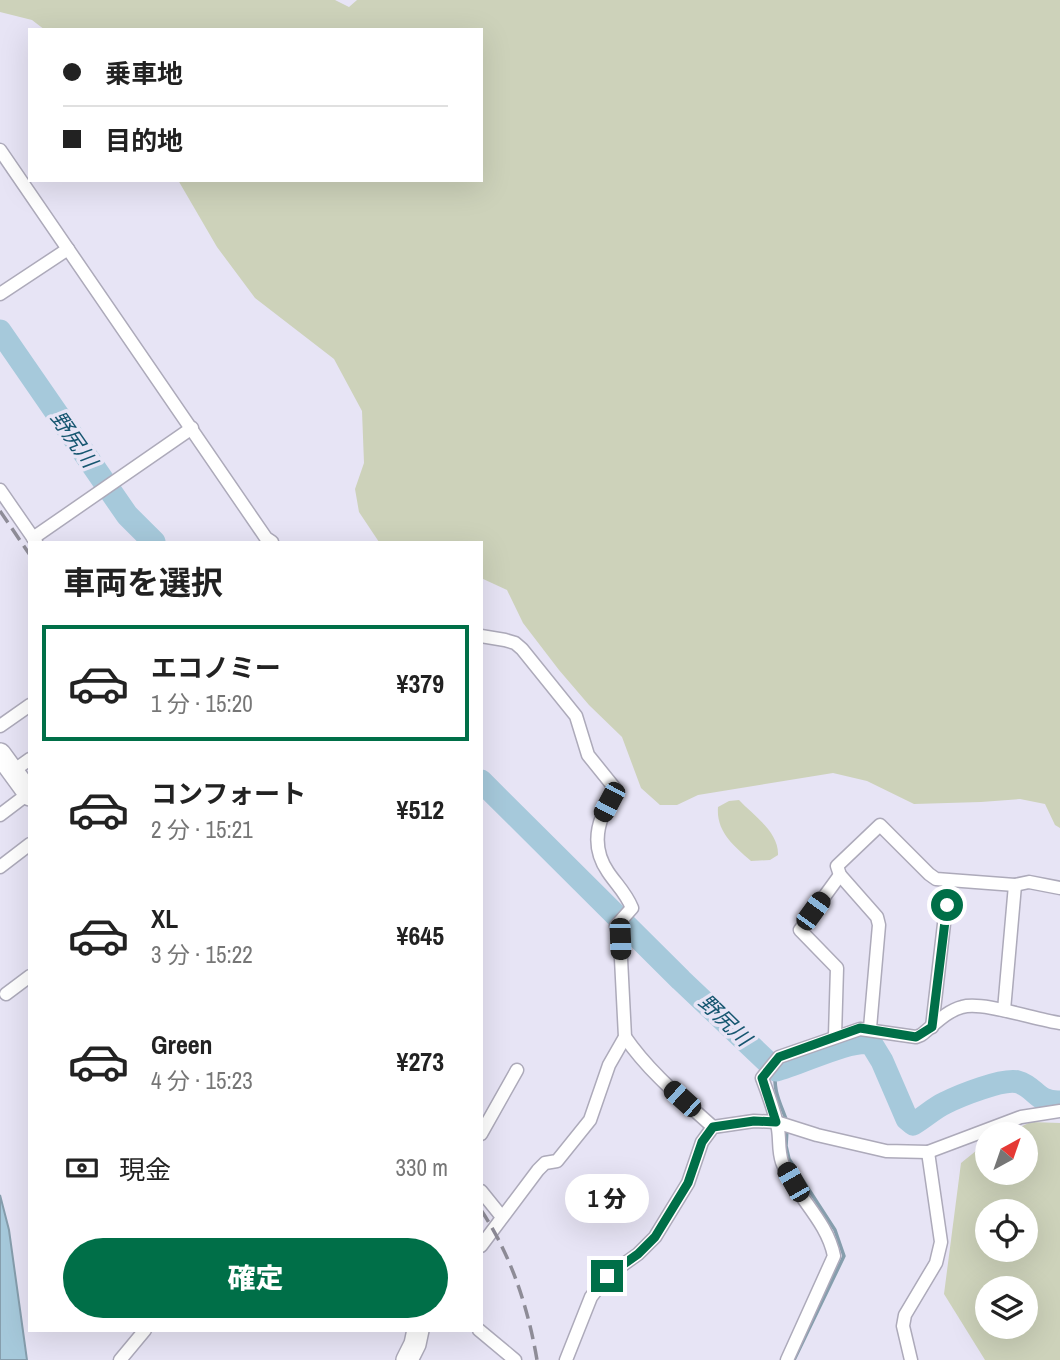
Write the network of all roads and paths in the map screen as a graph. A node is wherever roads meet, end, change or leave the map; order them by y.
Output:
1 (0, 150) edge
2 (68, 249) junction
3 (0, 294) edge
4 (191, 428) junction
5 (0, 490) edge
6 (34, 540) edge
7 (271, 541) edge
8 (483, 636) edge
9 (28, 706) edge
10 (0, 726) edge
11 (14, 762) edge
12 (28, 792) edge
13 (28, 795) edge
14 (0, 815) edge
15 (28, 846) edge
16 (0, 867) edge
17 (840, 875) junction
18 (950, 881) junction
19 (1015, 885) junction
20 (1060, 888) edge
21 (28, 978) edge
22 (6, 994) dead end
23 (1004, 1010) junction
24 (1060, 1023) edge
25 (932, 1027) junction
26 (870, 1028) junction
27 (835, 1036) junction
28 (625, 1037) junction
29 (517, 1070) dead end
30 (1060, 1111) edge
31 (783, 1125) junction
32 (713, 1127) junction
33 (483, 1130) edge
34 (928, 1152) junction
35 (483, 1193) edge
36 (502, 1217) junction
37 (483, 1243) edge
38 (144, 1332) edge
39 (418, 1332) edge
40 (481, 1332) edge
41 (129, 1357) edge
42 (407, 1360) edge
43 (515, 1360) edge
44 (566, 1360) edge
45 (787, 1360) edge
46 (911, 1360) edge

1 - 2 street
2 - 3 street
2 - 4 street
4 - 6 street
4 - 7 street
5 - 6 street
8 - 28 street
9 - 10 street
11 - 12 main road
13 - 14 street
15 - 16 street
17 - 18 street
17 - 26 street
17 - 27 street
18 - 19 street
18 - 25 street
19 - 20 street
19 - 23 street
21 - 22 street
23 - 24 street
23 - 25 street
25 - 26 street
26 - 27 street
27 - 31 street
28 - 32 street
28 - 36 street
29 - 33 street
30 - 34 street
31 - 32 street
31 - 34 street
31 - 45 street
32 - 44 street
34 - 46 street
35 - 36 street
36 - 37 street
38 - 41 street
39 - 42 main road
40 - 43 street

